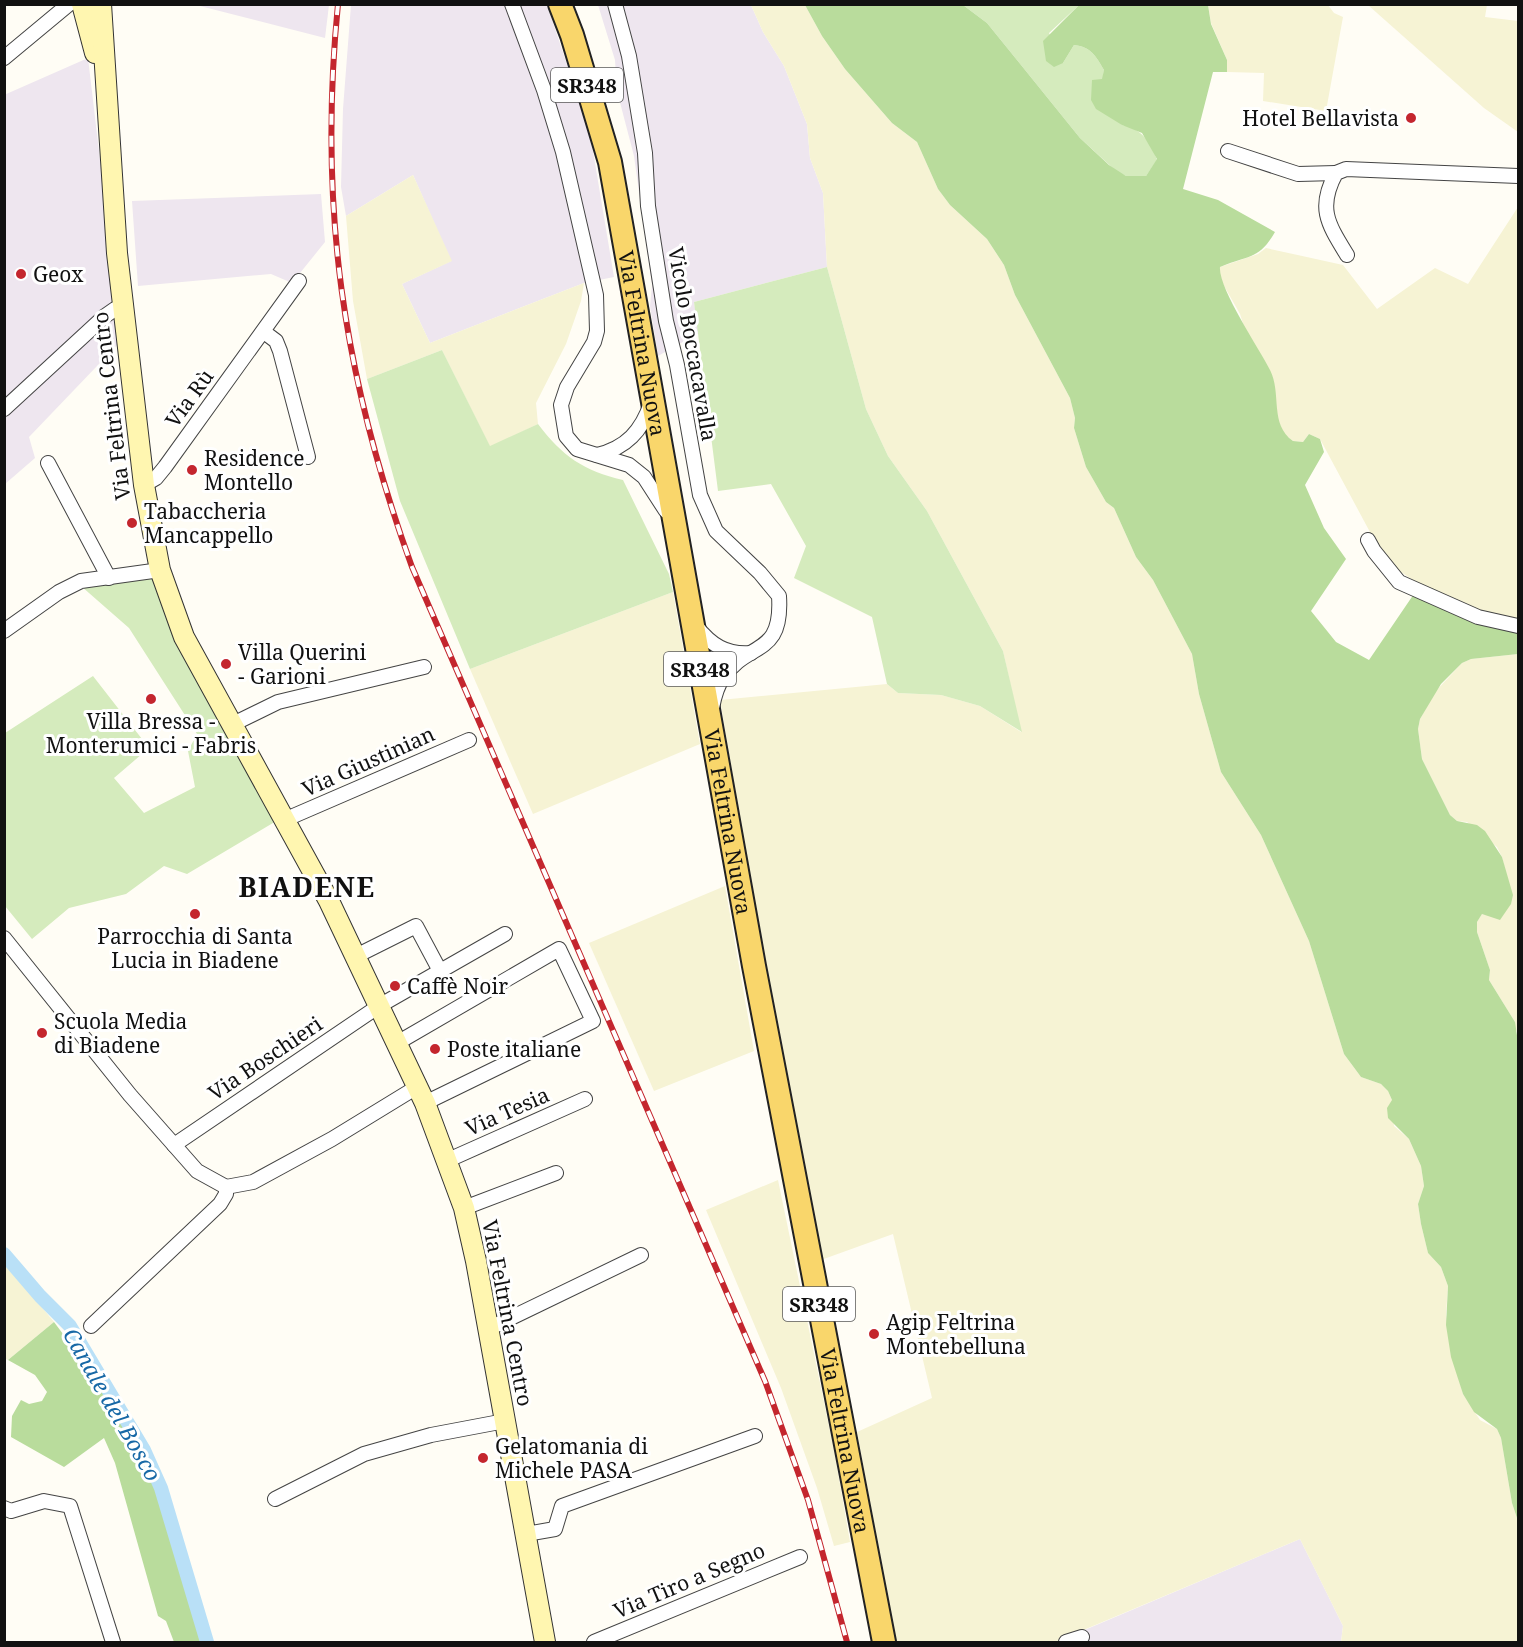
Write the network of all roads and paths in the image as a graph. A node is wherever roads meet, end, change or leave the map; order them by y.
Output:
1 (69, 4) edge
2 (82, 4) edge
3 (101, 4) edge
4 (512, 4) edge
5 (615, 4) edge
6 (566, 6) edge
7 (4, 58) edge
8 (107, 102) junction
9 (1228, 151) dead end
10 (1336, 173) junction
11 (1518, 177) edge
12 (1347, 255) dead end
13 (299, 281) dead end
14 (123, 309) junction
15 (264, 332) junction
16 (652, 399) junction
17 (4, 409) edge
18 (595, 455) junction
19 (308, 456) dead end
20 (48, 463) dead end
21 (144, 485) junction
22 (1368, 540) dead end
23 (680, 556) junction
24 (160, 570) junction
25 (109, 578) junction
26 (692, 620) junction
27 (1518, 626) edge
28 (4, 631) edge
29 (753, 653) junction
30 (424, 667) dead end
31 (709, 719) junction
32 (231, 725) junction
33 (469, 740) dead end
34 (285, 820) junction
35 (505, 934) dead end
36 (4, 938) edge
37 (356, 957) junction
38 (440, 971) junction
39 (379, 1006) junction
40 (397, 1043) junction
41 (421, 1095) junction
42 (585, 1099) dead end
43 (174, 1145) junction
44 (446, 1161) junction
45 (556, 1173) dead end
46 (226, 1187) junction
47 (464, 1208) junction
48 (641, 1256) dead end
49 (91, 1326) dead end
50 (488, 1329) junction
51 (505, 1421) junction
52 (755, 1436) dead end
53 (275, 1499) dead end
54 (4, 1508) edge
55 (526, 1534) junction
56 (800, 1557) dead end
57 (1082, 1637) dead end
58 (114, 1642) edge
59 (545, 1642) edge
60 (594, 1642) edge
61 (884, 1642) edge
62 (1066, 1642) edge

1 - 7 street
2 - 8 main road, Via Feltrina Centro
3 - 8 main road, Via Feltrina Centro
4 - 18 street
5 - 29 street, Vicolo Boccacavalla
6 - 16 main road, Via Feltrina Nuova / SR348
8 - 14 main road, Via Feltrina Centro
9 - 10 street
10 - 11 street
10 - 12 street
13 - 15 street, Via Rù
14 - 17 street
14 - 21 main road, Via Feltrina Centro
15 - 19 street
15 - 21 street, Via Rù
16 - 18 street
16 - 23 main road, Via Feltrina Nuova / SR348
18 - 23 street
20 - 25 street
21 - 24 main road, Via Feltrina Centro
22 - 27 street
23 - 26 main road, Via Feltrina Nuova / SR348
24 - 25 street
24 - 32 main road, Via Feltrina Centro
25 - 28 street
26 - 29 street
26 - 31 main road, Via Feltrina Nuova / SR348
29 - 31 street, Vicolo Boccacavalla
30 - 32 street
31 - 61 main road, Via Feltrina Nuova / SR348
32 - 34 main road, Via Feltrina Centro
33 - 34 street, Via Giustinian
34 - 37 main road, Via Feltrina Centro
35 - 38 street
36 - 43 street
37 - 38 street
37 - 39 main road, Via Feltrina Centro
38 - 39 street
39 - 40 main road, Via Feltrina Centro
39 - 43 street, Via Boschieri
40 - 41 main road, Via Feltrina Centro
40 - 41 street
41 - 44 main road, Via Feltrina Centro
41 - 46 street
42 - 44 street, Via Tesia
43 - 46 street
44 - 47 main road, Via Feltrina Centro
45 - 47 street
46 - 49 street
47 - 50 main road, Via Feltrina Centro
48 - 50 street
50 - 51 main road, Via Feltrina Centro
51 - 53 street
51 - 55 main road, Via Feltrina Centro
52 - 55 street
54 - 58 street
55 - 59 main road, Via Feltrina Centro
56 - 60 street, Via Tiro a Segno
57 - 62 street

